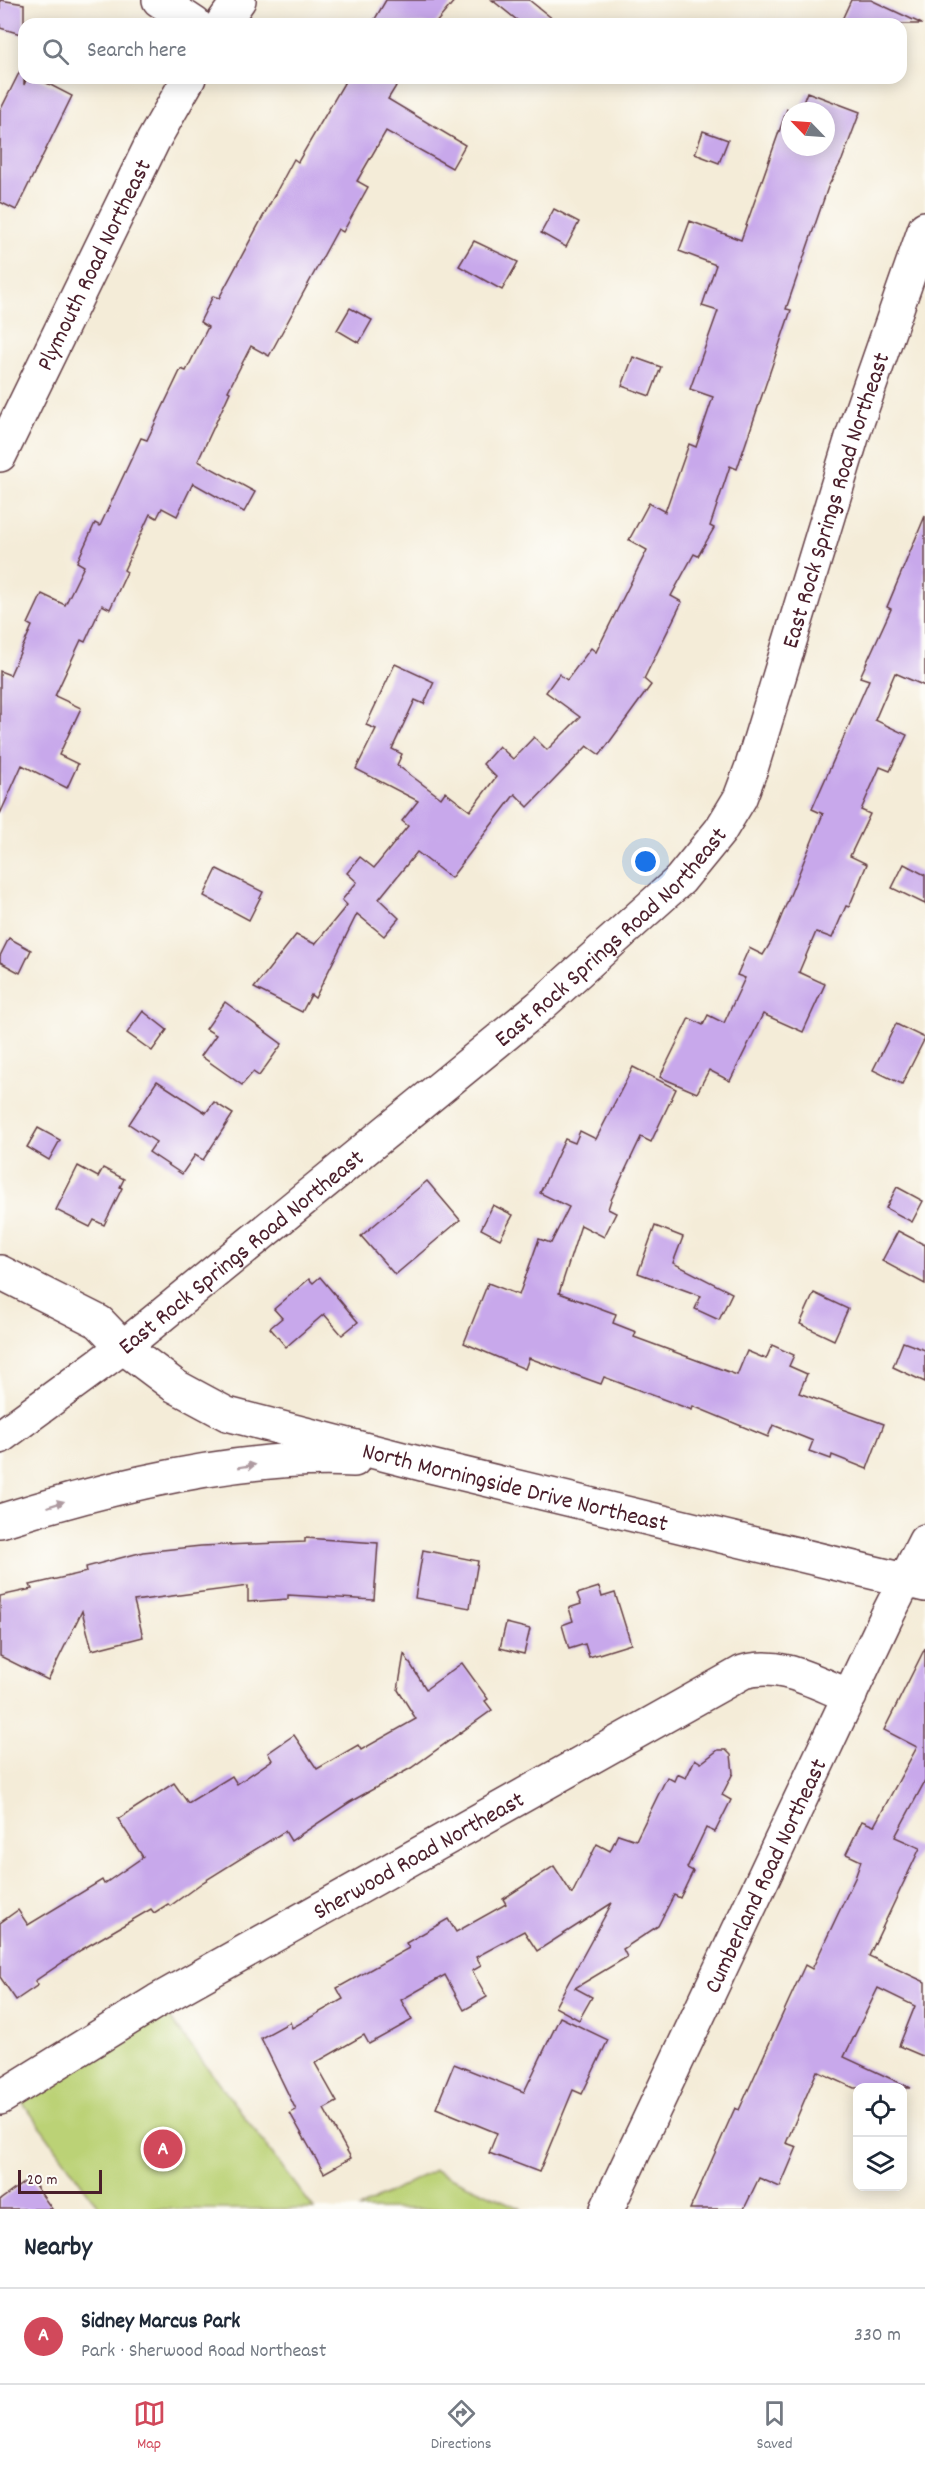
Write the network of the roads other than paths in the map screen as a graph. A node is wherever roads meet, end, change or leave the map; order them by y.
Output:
1 (159, 0) edge
2 (239, 0) edge
3 (186, 18) edge
4 (226, 18) edge
5 (186, 84) edge
6 (925, 228) edge
7 (0, 454) edge
8 (0, 1272) edge
9 (123, 1347) junction
10 (0, 1437) edge
11 (422, 1464) junction
12 (0, 1521) edge
13 (925, 1541) edge
14 (915, 1582) edge
15 (849, 1696) junction
16 (0, 2098) edge
17 (607, 2209) edge

1 - 3 street
2 - 4 street
5 - 7 street, Plymouth Road Northeast
6 - 9 street, East Rock Springs Road Northeast
8 - 9 street, North Morningside Drive Northeast
9 - 10 street, East Rock Springs Road Northeast
9 - 11 street, North Morningside Drive Northeast
12 -> 11 street
11 - 14 street, North Morningside Drive Northeast
13 - 14 street, Cumberland Road Northeast
14 - 15 street, Cumberland Road Northeast
15 - 16 street, Sherwood Road Northeast
15 - 17 street, Cumberland Road Northeast

